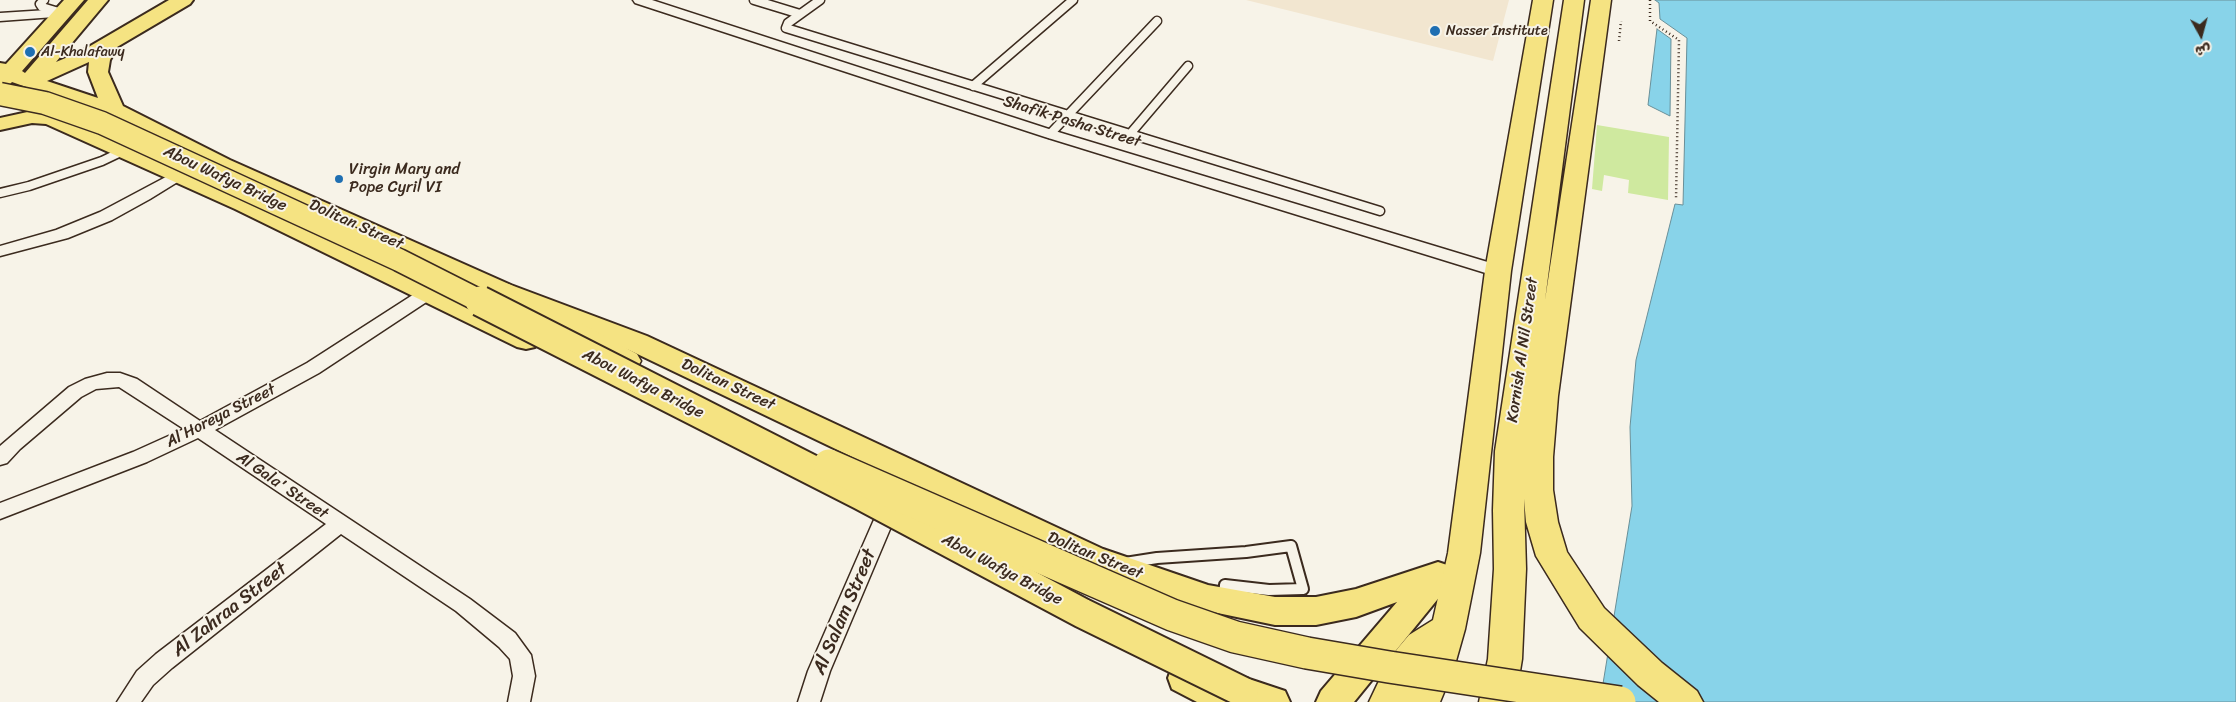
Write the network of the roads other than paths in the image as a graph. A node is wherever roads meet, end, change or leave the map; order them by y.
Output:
1 (44, 0) edge
2 (98, 0) edge
3 (182, 0) edge
4 (639, 0) edge
5 (754, 0) edge
6 (782, 0) edge
7 (820, 0) edge
8 (1073, 0) edge
9 (1543, 0) edge
10 (1574, 0) edge
11 (1601, 0) edge
12 (68, 6) edge
13 (774, 6) junction
14 (800, 14) junction
15 (0, 17) edge
16 (1156, 21) dead end
17 (109, 43) junction
18 (1188, 66) dead end
19 (8, 80) edge
20 (973, 86) junction
21 (114, 110) junction
22 (1069, 115) junction
23 (0, 118) edge
24 (0, 124) edge
25 (1050, 134) junction
26 (1130, 134) junction
27 (124, 150) junction
28 (179, 175) junction
29 (0, 193) edge
30 (1380, 212) dead end
31 (0, 251) edge
32 (1498, 271) junction
33 (502, 291) junction
34 (428, 293) junction
35 (198, 430) junction
36 (0, 458) edge
37 (0, 511) edge
38 (883, 522) junction
39 (339, 524) junction
40 (1464, 553) junction
41 (1116, 566) junction
42 (1438, 575) junction
43 (1224, 602) junction
44 (1448, 629) junction
45 (128, 702) edge
46 (519, 702) edge
47 (809, 702) edge
48 (1221, 702) edge
49 (1273, 702) edge
50 (1333, 702) edge
51 (1387, 702) edge
52 (1422, 702) edge
53 (1497, 702) edge
54 (1620, 702) edge
55 (1685, 702) edge

1 - 12 lane
2 - 19 main road
3 - 17 main road
4 - 25 street, Shafik Pasha Street
5 - 13 lane
6 - 13 lane
7 - 14 lane
8 - 20 lane
9 - 32 highway, Kornish Al Nil Street
10 - 53 highway, Kornish Al Nil Street
11 - 55 highway
12 - 15 street
12 - 19 main road
13 - 14 lane
14 - 20 lane
16 - 22 lane
17 - 19 main road
17 - 21 main road
18 - 26 lane
19 - 21 main road, Dolitan Street
19 - 23 main road
19 - 49 main road, Abou Wafya Bridge, bridge
20 - 22 lane
21 - 33 main road, Dolitan Street
22 - 25 lane
22 - 26 lane
24 - 27 main road, Dolitan Street
25 - 32 street, Shafik Pasha Street
26 - 30 lane
27 - 28 main road, Dolitan Street
27 - 29 lane
28 - 31 street
28 - 34 main road, Dolitan Street
32 - 40 highway, Kornish Al Nil Street
33 - 41 main road, Dolitan Street
33 - 54 highway, bridge
34 - 35 street, Al Horeya Street
34 - 38 main road, Dolitan Street
35 - 36 street, Al Gala' Street
35 - 37 street, Al Horeya Street
35 - 39 street, Al Gala' Street
38 - 47 street, Al Salam Street
38 - 48 main road, Dolitan Street
39 - 45 street, Al Zahraa Street
39 - 46 street, Al Gala' Street
40 - 42 main road
40 - 44 highway, Kornish Al Nil Street
41 - 43 main road, Dolitan Street
41 - 43 lane
42 - 43 main road, Dolitan Street
42 - 50 main road
44 - 51 highway
44 - 52 highway, Kornish Al Nil Street

